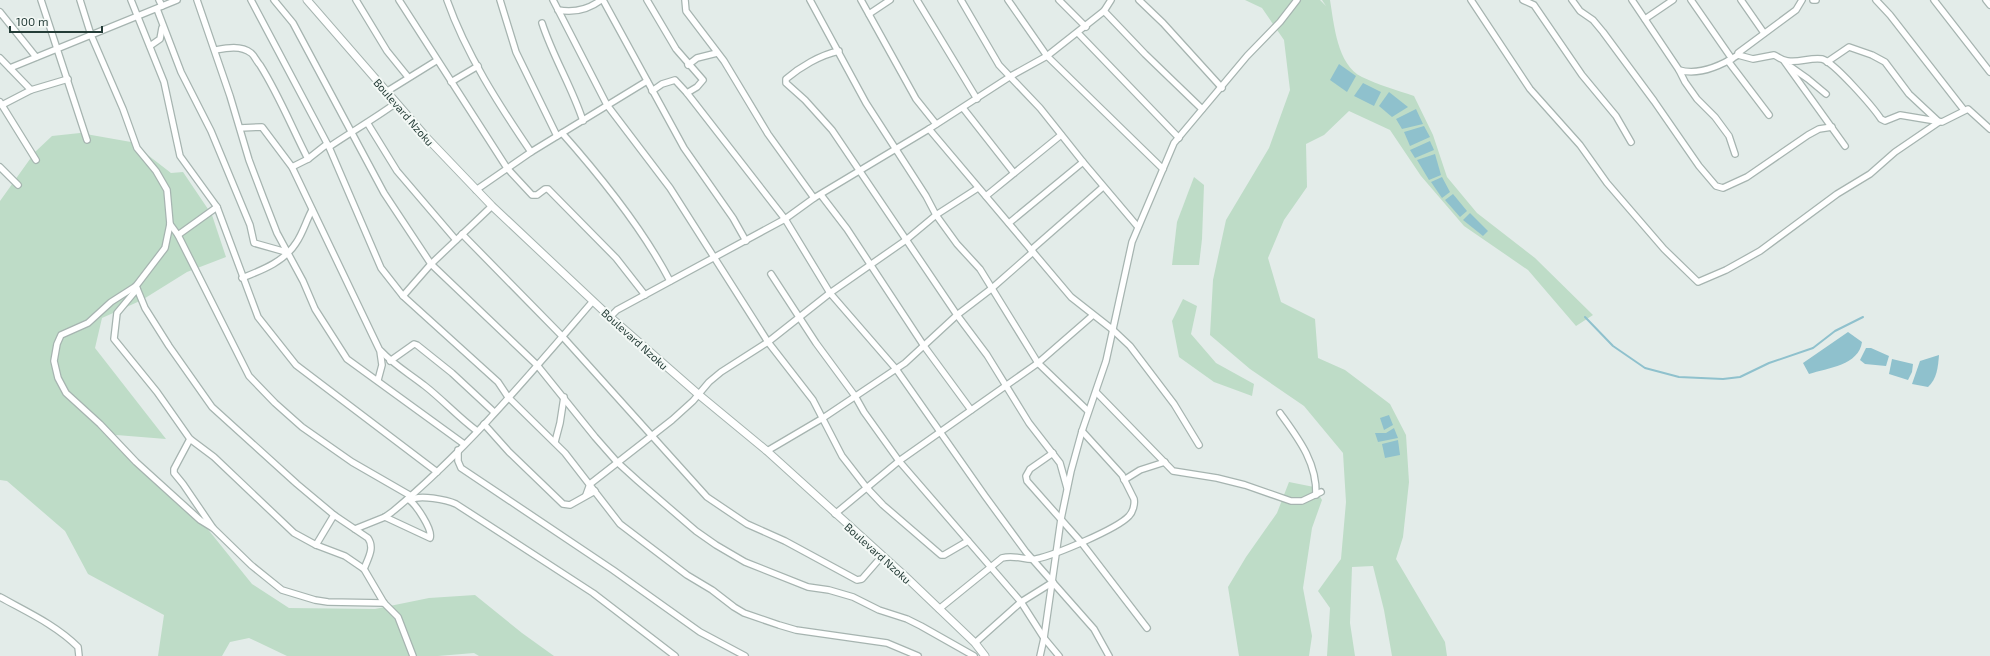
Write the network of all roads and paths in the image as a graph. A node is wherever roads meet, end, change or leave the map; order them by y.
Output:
1 (41, 0) edge
2 (80, 0) edge
3 (131, 0) edge
4 (159, 0) edge
5 (177, 0) edge
6 (198, 0) edge
7 (251, 0) edge
8 (274, 0) edge
9 (307, 0) edge
10 (356, 0) edge
11 (399, 0) edge
12 (446, 0) edge
13 (500, 0) edge
14 (554, 0) edge
15 (602, 0) edge
16 (647, 0) edge
17 (685, 0) edge
18 (810, 0) edge
19 (861, 0) edge
20 (890, 0) edge
21 (917, 0) edge
22 (961, 0) edge
23 (1008, 0) edge
24 (1059, 0) edge
25 (1110, 0) edge
26 (1139, 0) edge
27 (1297, 0) edge
28 (1472, 0) edge
29 (1523, 0) edge
30 (1572, 0) edge
31 (1632, 0) edge
32 (1673, 0) edge
33 (1691, 0) edge
34 (1741, 0) edge
35 (1802, 0) edge
36 (1876, 0) edge
37 (1934, 0) edge
38 (1986, 0) edge
39 (1990, 5) edge
40 (159, 8) junction
41 (558, 10) junction
42 (1104, 11) junction
43 (0, 12) edge
44 (869, 14) junction
45 (138, 16) junction
46 (1644, 19) junction
47 (161, 23) junction
48 (542, 23) dead end
49 (1086, 27) junction
50 (1078, 33) junction
51 (1764, 33) junction
52 (91, 35) junction
53 (150, 46) junction
54 (58, 48) junction
55 (215, 50) junction
56 (839, 51) junction
57 (717, 53) junction
58 (1738, 55) junction
59 (1047, 56) junction
60 (36, 57) junction
61 (0, 58) edge
62 (436, 60) junction
63 (1730, 60) junction
64 (1784, 60) junction
65 (1827, 62) junction
66 (688, 65) junction
67 (478, 66) junction
68 (1789, 66) junction
69 (10, 68) junction
70 (1988, 69) edge
71 (1679, 70) junction
72 (1011, 76) junction
73 (408, 77) junction
74 (68, 79) junction
75 (647, 81) junction
76 (450, 82) junction
77 (1222, 88) junction
78 (30, 90) junction
79 (652, 91) junction
80 (386, 92) junction
81 (687, 93) junction
82 (1826, 94) dead end
83 (977, 99) junction
84 (396, 103) junction
85 (1, 104) edge
86 (607, 105) junction
87 (963, 108) junction
88 (1202, 109) junction
89 (1964, 110) junction
90 (1769, 115) dead end
91 (583, 121) junction
92 (1940, 122) junction
93 (368, 124) junction
94 (936, 124) junction
95 (1832, 127) junction
96 (240, 128) junction
97 (929, 129) junction
98 (1990, 129) edge
99 (351, 132) junction
100 (559, 134) junction
101 (1061, 135) junction
102 (1179, 138) junction
103 (87, 140) dead end
104 (1631, 142) dead end
105 (328, 146) junction
106 (1846, 146) dead end
107 (895, 150) junction
108 (531, 152) junction
109 (1735, 154) dead end
110 (308, 159) junction
111 (36, 160) dead end
112 (1083, 162) junction
113 (0, 167) edge
114 (292, 167) junction
115 (507, 168) junction
116 (1163, 169) junction
117 (860, 172) junction
118 (1014, 174) junction
119 (18, 185) dead end
120 (1103, 186) junction
121 (978, 188) junction
122 (476, 190) junction
123 (821, 195) junction
124 (986, 196) junction
125 (814, 198) junction
126 (492, 206) junction
127 (217, 207) junction
128 (312, 210) junction
129 (936, 216) junction
130 (784, 219) junction
131 (1009, 223) junction
132 (170, 224) junction
133 (1138, 228) junction
134 (462, 234) junction
135 (178, 235) junction
136 (456, 240) junction
137 (906, 240) junction
138 (746, 241) junction
139 (1032, 251) junction
140 (287, 252) junction
141 (715, 257) junction
142 (431, 264) junction
143 (871, 265) junction
144 (771, 274) dead end
145 (242, 278) junction
146 (670, 281) junction
147 (137, 287) junction
148 (991, 289) junction
149 (830, 293) junction
150 (645, 295) junction
151 (403, 296) junction
152 (593, 301) junction
153 (956, 314) junction
154 (1092, 316) junction
155 (610, 317) junction
156 (801, 318) junction
157 (1113, 330) junction
158 (562, 336) junction
159 (768, 342) junction
160 (924, 346) junction
161 (380, 351) junction
162 (390, 361) junction
163 (1038, 363) junction
164 (537, 365) junction
165 (896, 369) junction
166 (378, 380) junction
167 (1006, 384) junction
168 (1096, 392) junction
169 (698, 394) junction
170 (855, 396) junction
171 (508, 397) junction
172 (564, 397) junction
173 (971, 410) junction
174 (1088, 411) junction
175 (494, 412) junction
176 (1280, 413) dead end
177 (823, 418) junction
178 (484, 424) junction
179 (477, 431) junction
180 (1082, 431) junction
181 (939, 433) junction
182 (653, 435) junction
183 (190, 439) junction
184 (555, 442) junction
185 (464, 444) junction
186 (1199, 445) dead end
187 (458, 450) junction
188 (767, 451) junction
189 (1053, 453) junction
190 (899, 460) junction
191 (617, 462) junction
192 (1165, 462) junction
193 (437, 472) junction
194 (1124, 480) junction
195 (590, 484) junction
196 (866, 487) junction
197 (1067, 490) junction
198 (595, 491) junction
199 (586, 495) junction
200 (410, 498) junction
201 (835, 514) junction
202 (334, 515) junction
203 (385, 517) junction
204 (1061, 519) junction
205 (212, 528) junction
206 (355, 529) junction
207 (968, 541) junction
208 (1081, 542) junction
209 (316, 545) junction
210 (1056, 552) junction
211 (882, 556) junction
212 (1034, 559) junction
213 (990, 567) junction
214 (364, 568) junction
215 (1053, 582) junction
216 (0, 597) edge
217 (1021, 602) junction
218 (384, 603) junction
219 (939, 609) junction
220 (1147, 628) dead end
221 (1044, 638) junction
222 (975, 643) junction
223 (79, 656) edge
224 (414, 656) edge
225 (675, 656) edge
226 (745, 656) edge
227 (918, 656) edge
228 (974, 656) edge
229 (985, 656) edge
230 (1040, 656) edge
231 (1059, 656) edge
232 (1109, 656) edge

1 - 54 street
2 - 52 street
3 - 45 street
4 - 40 street
5 - 40 street
6 - 55 street
7 - 105 street
8 - 99 street
9 - 80 street, Boulevard Nzoku
10 - 73 street
11 - 62 street
12 - 67 street
13 - 100 street
14 - 41 street
15 - 41 street
15 - 75 street
16 - 66 street
17 - 57 street
18 - 56 street
19 - 44 street
20 - 44 street
21 - 83 street
22 - 72 street
23 - 59 street
24 - 49 street
25 - 42 street
26 - 77 street
27 - 77 street
28 - 92 street
29 - 104 street
30 - 95 street
31 - 46 street
32 - 46 street
33 - 63 street
34 - 51 street
35 - 51 street
36 - 89 street
37 - 70 street
38 - 39 street
40 - 45 street
40 - 47 street
41 - 86 street
42 - 49 street
42 - 88 street
43 - 60 street
44 - 94 street
45 - 52 street
45 - 53 street
46 - 71 street
47 - 53 street
47 - 140 street
48 - 91 street
49 - 50 street
50 - 59 street
50 - 102 street
51 - 58 street
52 - 54 street
52 - 132 street
53 - 127 street
54 - 60 street
54 - 74 street
55 - 96 street
55 - 110 street
56 - 107 street
56 - 117 street
57 - 66 street
57 - 125 street
58 - 63 street
58 - 64 street
59 - 72 street
59 - 116 street
60 - 69 street
61 - 69 street
62 - 73 street
62 - 76 street
63 - 71 street
63 - 90 street
64 - 65 street
64 - 68 street
65 - 92 street
65 - 92 street
66 - 81 street
67 - 76 street
67 - 108 street
68 - 82 street
68 - 95 street
69 - 78 street
71 - 109 street
72 - 83 street
72 - 101 street
73 - 80 street
74 - 78 street
74 - 103 street
75 - 79 street
75 - 86 street
76 - 115 street
77 - 88 street
78 - 85 street
79 - 81 street
79 - 138 street
80 - 84 street, Boulevard Nzoku
81 - 130 street
83 - 87 street
84 - 93 street
84 - 122 street, Boulevard Nzoku
85 - 111 street
86 - 91 street
86 - 141 street
87 - 94 street
87 - 118 street
88 - 102 street
89 - 92 street
89 - 98 street
91 - 100 street
93 - 99 street
93 - 136 street
94 - 97 street
95 - 106 street
96 - 114 street
96 - 140 street
97 - 107 street
97 - 121 street
99 - 105 street
99 - 142 street
100 - 108 street
100 - 146 street
101 - 112 street
101 - 118 street
102 - 116 street
105 - 110 street
105 - 151 street
107 - 117 street
107 - 129 street
108 - 115 street
110 - 114 street
112 - 120 street
112 - 131 street
113 - 119 street
114 - 128 street
115 - 122 street
115 - 150 street
116 - 133 street
117 - 123 street
117 - 137 street
118 - 124 street
120 - 133 street
120 - 139 street
121 - 124 street
121 - 129 street
122 - 126 street, Boulevard Nzoku
123 - 125 street
123 - 143 street
124 - 131 street
125 - 130 street
126 - 134 street
126 - 152 street, Boulevard Nzoku
127 - 135 street
127 - 145 street
128 - 140 street
128 - 161 street
129 - 137 street
129 - 148 street
130 - 138 street
130 - 149 street
131 - 139 street
132 - 135 street
132 - 147 street
133 - 157 street
134 - 136 street
134 - 158 street
135 - 200 street
136 - 142 street
137 - 143 street
137 - 153 street
138 - 141 street
139 - 148 street
139 - 154 street
140 - 145 street
140 - 166 street
141 - 146 street
141 - 159 street
142 - 151 street
142 - 164 street
143 - 149 street
143 - 160 street
144 - 156 street
145 - 193 street
146 - 150 street
147 - 183 street
147 - 202 street
147 - 205 street
148 - 153 street
148 - 163 street
149 - 156 street
149 - 165 street
150 - 155 street
151 - 171 street
152 - 155 street, Boulevard Nzoku
152 - 158 street
153 - 160 street
153 - 167 street
154 - 157 street
154 - 163 street
155 - 169 street, Boulevard Nzoku
156 - 159 street
156 - 170 street
157 - 168 street
157 - 186 street
158 - 164 street
158 - 182 street
159 - 169 street
159 - 177 street
160 - 165 street
160 - 173 street
161 - 162 street
161 - 166 street
162 - 175 street
162 - 179 street
163 - 167 street
163 - 174 street
164 - 171 street
164 - 172 street
165 - 170 street
165 - 181 street
166 - 185 street
167 - 173 street
167 - 189 street
168 - 174 street
168 - 192 street
169 - 182 street
169 - 188 street, Boulevard Nzoku
170 - 177 street
170 - 190 street
171 - 175 street
171 - 184 street
172 - 184 street
172 - 191 street
173 - 181 street
174 - 180 street
175 - 178 street
176 - 192 street
177 - 188 street
177 - 196 street
178 - 179 street
178 - 199 street
179 - 185 street
180 - 194 street
180 - 197 street
181 - 190 street
181 - 212 street
182 - 191 street
182 - 211 street
183 - 205 street
183 - 209 street
184 - 195 street
185 - 187 street
187 - 193 street
187 - 226 street
188 - 201 street, Boulevard Nzoku
189 - 197 street
189 - 204 street
190 - 196 street
190 - 207 street
191 - 195 street
191 - 228 street
192 - 194 street
193 - 200 street
194 - 208 street
195 - 198 street
195 - 199 street
196 - 201 street
196 - 207 street
197 - 204 street
198 - 199 street
198 - 227 street
200 - 203 street
200 - 203 street
200 - 225 street
201 - 211 street, Boulevard Nzoku
202 - 206 street
202 - 209 street
203 - 206 street
204 - 208 street
204 - 210 street
205 - 218 street
206 - 214 street
207 - 213 street
208 - 210 street
208 - 220 street
209 - 214 street
210 - 212 street
210 - 215 street
211 - 219 street, Boulevard Nzoku
212 - 213 street
212 - 215 street
213 - 217 street
213 - 219 street
214 - 218 street
215 - 217 street
215 - 221 street
215 - 232 street
216 - 223 street
217 - 221 street
217 - 222 street
218 - 224 street
219 - 222 street, Boulevard Nzoku
221 - 230 street
221 - 231 street
222 - 229 street, Boulevard Nzoku

